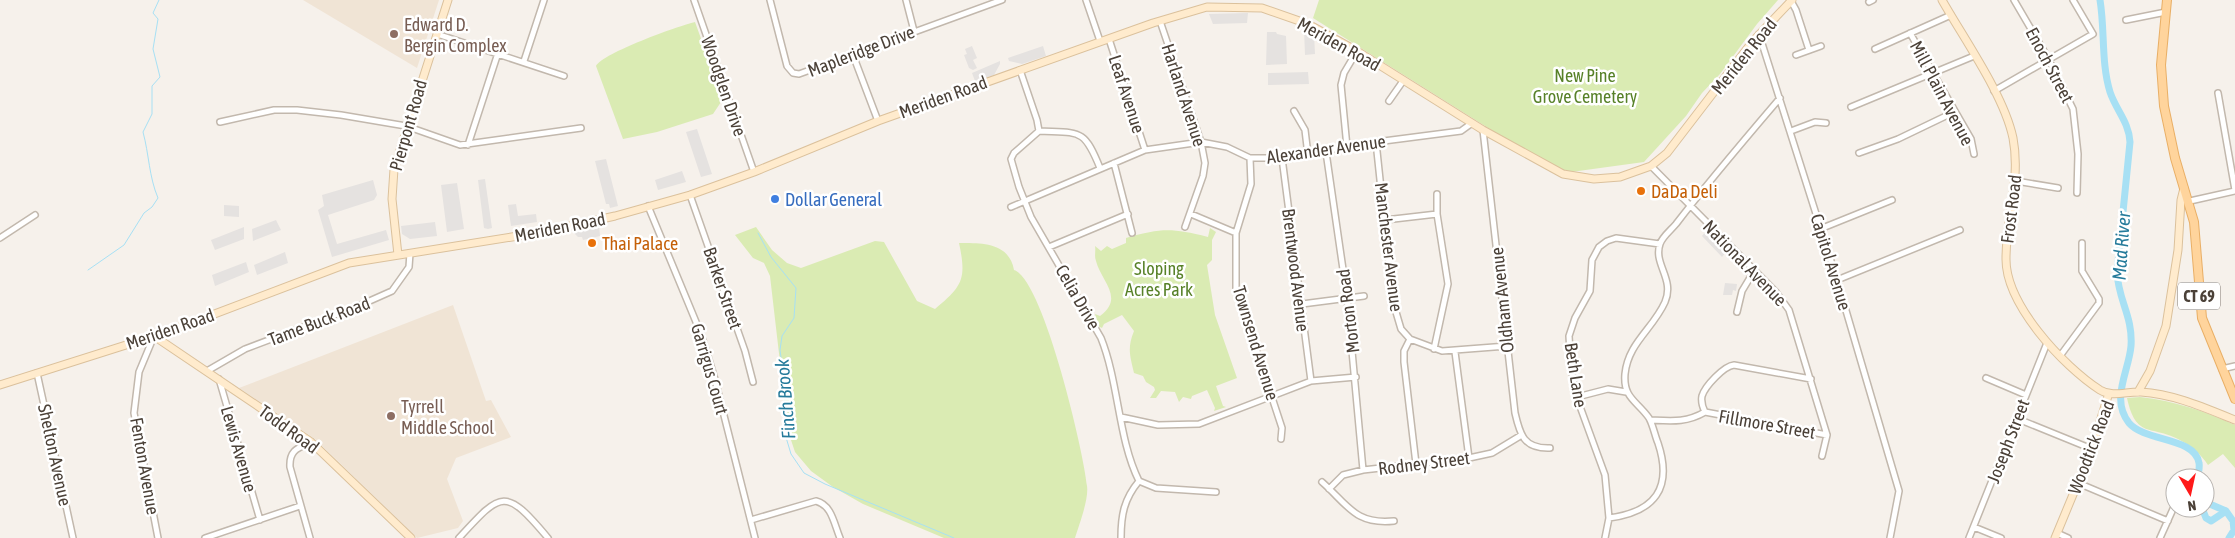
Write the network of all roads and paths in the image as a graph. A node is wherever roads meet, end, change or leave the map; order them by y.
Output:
1 (448, 0) edge
2 (544, 0) edge
3 (694, 0) edge
4 (770, 0) edge
5 (906, 0) edge
6 (1002, 0) edge
7 (1086, 0) edge
8 (1942, 0) edge
9 (2014, 0) edge
10 (2073, 0) edge
11 (2167, 0) edge
12 (1792, 1) edge
13 (989, 2) edge
14 (1207, 4) edge
15 (2166, 12) junction
16 (1951, 15) junction
17 (2126, 20) dead end
18 (1160, 21) junction
19 (914, 31) junction
20 (1759, 33) junction
21 (1910, 33) junction
22 (437, 34) junction
23 (1109, 38) junction
24 (1100, 41) junction
25 (1821, 46) dead end
26 (1874, 49) dead end
27 (1810, 50) junction
28 (1357, 51) junction
29 (498, 53) junction
30 (1796, 54) dead end
31 (853, 55) junction
32 (1974, 56) junction
33 (2048, 58) junction
34 (524, 61) junction
35 (1020, 70) junction
36 (1931, 72) junction
37 (564, 76) dead end
38 (1403, 80) junction
39 (1994, 90) junction
40 (2218, 93) dead end
41 (1780, 98) junction
42 (1389, 101) dead end
43 (1852, 107) dead end
44 (1294, 111) dead end
45 (1954, 111) junction
46 (878, 120) junction
47 (220, 122) dead end
48 (1472, 123) junction
49 (1826, 123) dead end
50 (406, 126) junction
51 (581, 128) dead end
52 (1483, 130) junction
53 (1039, 131) junction
54 (1791, 131) junction
55 (1201, 142) junction
56 (1376, 142) junction
57 (468, 145) junction
58 (1347, 147) junction
59 (1146, 150) junction
60 (1326, 152) junction
61 (1859, 153) dead end
62 (1974, 154) dead end
63 (1308, 155) junction
64 (1250, 158) junction
65 (1282, 158) junction
66 (1114, 163) junction
67 (1651, 166) junction
68 (1100, 168) junction
69 (754, 172) junction
70 (2016, 181) junction
71 (2185, 187) junction
72 (2058, 188) dead end
73 (2235, 191) edge
74 (2077, 193) dead end
75 (1437, 194) dead end
76 (690, 195) junction
77 (1892, 200) dead end
78 (1024, 201) junction
79 (2190, 201) junction
80 (1688, 205) junction
81 (648, 206) junction
82 (1011, 207) dead end
83 (1128, 214) junction
84 (1191, 214) junction
85 (1438, 214) junction
86 (35, 215) dead end
87 (1385, 220) junction
88 (1185, 227) dead end
89 (1820, 229) junction
90 (1960, 230) dead end
91 (1132, 233) dead end
92 (1236, 233) junction
93 (0, 238) edge
94 (2082, 242) dead end
95 (1660, 244) junction
96 (1049, 247) junction
97 (410, 253) junction
98 (398, 254) junction
99 (1754, 271) junction
100 (1838, 280) junction
101 (1364, 296) dead end
102 (1347, 297) junction
103 (1302, 304) junction
104 (1737, 312) dead end
105 (154, 336) junction
106 (1410, 339) junction
107 (2047, 343) junction
108 (1507, 346) junction
109 (1434, 349) junction
110 (1455, 352) junction
111 (2060, 356) junction
112 (2235, 366) edge
113 (2222, 369) junction
114 (207, 371) junction
115 (37, 373) junction
116 (1356, 377) junction
117 (1986, 378) dead end
118 (219, 379) junction
119 (1811, 379) junction
120 (1311, 381) junction
121 (753, 382) dead end
122 (0, 384) edge
123 (1626, 392) junction
124 (2138, 392) junction
125 (2026, 394) junction
126 (2113, 394) junction
127 (1272, 395) junction
128 (1577, 397) junction
129 (2235, 399) edge
130 (1705, 412) junction
131 (1121, 417) junction
132 (2018, 419) junction
133 (1650, 420) junction
134 (2235, 420) edge
135 (1827, 435) junction
136 (1520, 436) junction
137 (1281, 439) dead end
138 (311, 442) junction
139 (1550, 448) dead end
140 (2092, 449) junction
141 (1822, 456) dead end
142 (1469, 458) junction
143 (1416, 464) junction
144 (1363, 470) junction
145 (1139, 481) junction
146 (1322, 482) dead end
147 (2078, 483) junction
148 (1329, 489) junction
149 (1216, 492) dead end
150 (300, 506) junction
151 (1609, 518) junction
152 (260, 520) junction
153 (751, 520) junction
154 (2168, 520) joint
155 (1394, 521) dead end
156 (1974, 527) junction
157 (2056, 536) edge
158 (73, 538) edge
159 (158, 538) edge
160 (205, 538) edge
161 (310, 538) edge
162 (411, 538) edge
163 (459, 538) edge
164 (548, 538) edge
165 (755, 538) edge
166 (840, 538) edge
167 (1121, 538) edge
168 (1605, 538) edge
169 (1890, 538) edge
170 (1969, 538) edge
171 (2001, 538) edge
172 (2068, 538) edge
173 (2160, 538) edge

1 - 22 main road, Pierpont Road
2 - 34 street
3 - 69 street, Woodglen Drive
4 - 31 street, Mapleridge Drive
5 - 19 street
6 - 13 street, Mapleridge Drive
7 - 24 street
8 - 16 main road, Frost Road
9 - 33 street, Enoch Street
10 - 33 street
11 - 15 main road, Woodtick Road / CT 69
12 - 20 main road, Meriden Road
12 - 27 street
13 - 19 street, Mapleridge Drive
14 - 18 main road, Meriden Road
14 - 28 main road, Meriden Road
15 - 17 street
15 - 71 main road, Woodtick Road / CT 69
16 - 21 street
16 - 32 main road, Frost Road
18 - 23 main road, Meriden Road
18 - 55 street, Harland Avenue
19 - 31 street, Mapleridge Drive
20 - 41 street, Capitol Avenue
20 - 67 main road, Meriden Road
21 - 26 street
21 - 36 street, Mill Plain Avenue
22 - 29 street
22 - 50 main road, Pierpont Road
23 - 24 main road, Meriden Road
23 - 59 street, Leaf Avenue
24 - 35 main road, Meriden Road
25 - 27 street
27 - 30 street
28 - 38 main road, Meriden Road
28 - 58 street
29 - 34 street
29 - 57 street
31 - 46 street
32 - 36 street
32 - 39 main road, Frost Road
33 - 39 street
33 - 74 street, Enoch Street
34 - 37 street
35 - 46 main road, Meriden Road
35 - 53 street
36 - 43 street
36 - 45 street, Mill Plain Avenue
38 - 42 street
38 - 48 main road, Meriden Road
39 - 70 main road, Frost Road
40 - 73 street
41 - 54 street, Capitol Avenue
41 - 80 street
44 - 63 street
45 - 61 street
45 - 62 street, Mill Plain Avenue
46 - 69 main road, Meriden Road
47 - 50 street
48 - 52 main road, Meriden Road
48 - 56 street, Alexander Avenue
49 - 54 street
50 - 57 street
50 - 98 main road, Pierpont Road
51 - 57 street
52 - 67 main road, Meriden Road
52 - 108 street, Oldham Avenue
53 - 68 street
53 - 78 street, Celia Drive
54 - 89 street, Capitol Avenue
55 - 59 street, Alexander Avenue
55 - 64 street, Alexander Avenue
55 - 84 street, Harland Avenue
56 - 58 street, Alexander Avenue
56 - 87 street, Manchester Avenue
58 - 60 street, Alexander Avenue
59 - 66 street, Alexander Avenue
60 - 63 street, Alexander Avenue
60 - 102 street, Morton Road
63 - 65 street, Alexander Avenue
64 - 65 street, Alexander Avenue
64 - 92 street, Townsend Avenue
65 - 103 street, Brentwood Avenue
66 - 68 street, Alexander Avenue
66 - 83 street
67 - 80 street, National Avenue
68 - 78 street, Alexander Avenue
69 - 76 main road, Meriden Road
70 - 72 street
70 - 107 main road, Frost Road
71 - 79 main road, CT 69
71 - 124 main road, Woodtick Road
73 - 79 street
75 - 85 street
76 - 81 main road, Meriden Road
76 - 121 street, Barker Street
77 - 89 street
78 - 82 street, Alexander Avenue
78 - 96 street, Celia Drive
79 - 113 main road, CT 69
80 - 95 street
80 - 99 street, National Avenue
81 - 97 main road, Meriden Road
81 - 153 street, Garrigus Court
83 - 91 street
83 - 96 street
84 - 88 street, Harland Avenue
84 - 92 street
85 - 87 street
85 - 109 street
86 - 93 street
87 - 106 street, Manchester Avenue
89 - 100 street, Capitol Avenue
90 - 100 street
92 - 127 street, Townsend Avenue
94 - 111 street
95 - 123 street
95 - 128 street, Beth Lane
96 - 131 street, Celia Drive
97 - 98 main road, Meriden Road
97 - 114 street, Tame Buck Road
98 - 105 main road, Meriden Road
99 - 104 street
99 - 119 street, National Avenue
100 - 169 street, Capitol Avenue
101 - 102 street
102 - 103 street
102 - 116 street, Morton Road
103 - 120 street, Brentwood Avenue
105 - 114 main road, Todd Road
105 - 115 main road, Meriden Road
105 - 159 street, Fenton Avenue
106 - 109 street
106 - 143 street
107 - 111 main road, Frost Road
107 - 125 street, Joseph Street
108 - 110 street
108 - 136 street, Oldham Avenue
109 - 110 street
110 - 142 street
111 - 126 main road, Frost Road
112 - 113 street
113 - 129 main road, CT 69
114 - 118 main road, Todd Road
115 - 122 main road, Meriden Road
115 - 158 street, Shelton Avenue
116 - 120 street
116 - 144 street, Morton Road
117 - 125 street
118 - 138 main road, Todd Road
118 - 152 street, Lewis Avenue
119 - 130 street
119 - 135 street, National Avenue
120 - 127 street
123 - 128 street
123 - 133 street
124 - 126 main road, Woodtick Road
124 - 134 main road
125 - 132 street, Joseph Street
126 - 140 main road, Woodtick Road
127 - 131 street
127 - 137 street, Townsend Avenue
128 - 151 street, Beth Lane
130 - 133 street, Fillmore Street
130 - 135 street, Fillmore Street
131 - 145 street, Celia Drive
132 - 140 street
132 - 156 street, Joseph Street
133 - 151 street
135 - 141 street
136 - 139 street
136 - 142 street, Rodney Street
138 - 150 street
138 - 162 main road, Todd Road
140 - 147 main road, Woodtick Road
142 - 143 street, Rodney Street
143 - 144 street, Rodney Street
144 - 148 street, Rodney Street
145 - 149 street
145 - 167 street
146 - 148 street
147 - 154 street
147 - 157 main road, Woodtick Road
148 - 155 street
150 - 152 street
150 - 161 street
151 - 168 street, Beth Lane
152 - 160 street
153 - 165 street, Garrigus Court
153 - 166 street
154 - 173 street
156 - 170 street, Joseph Street
156 - 171 street
157 - 172 street
163 - 164 street

